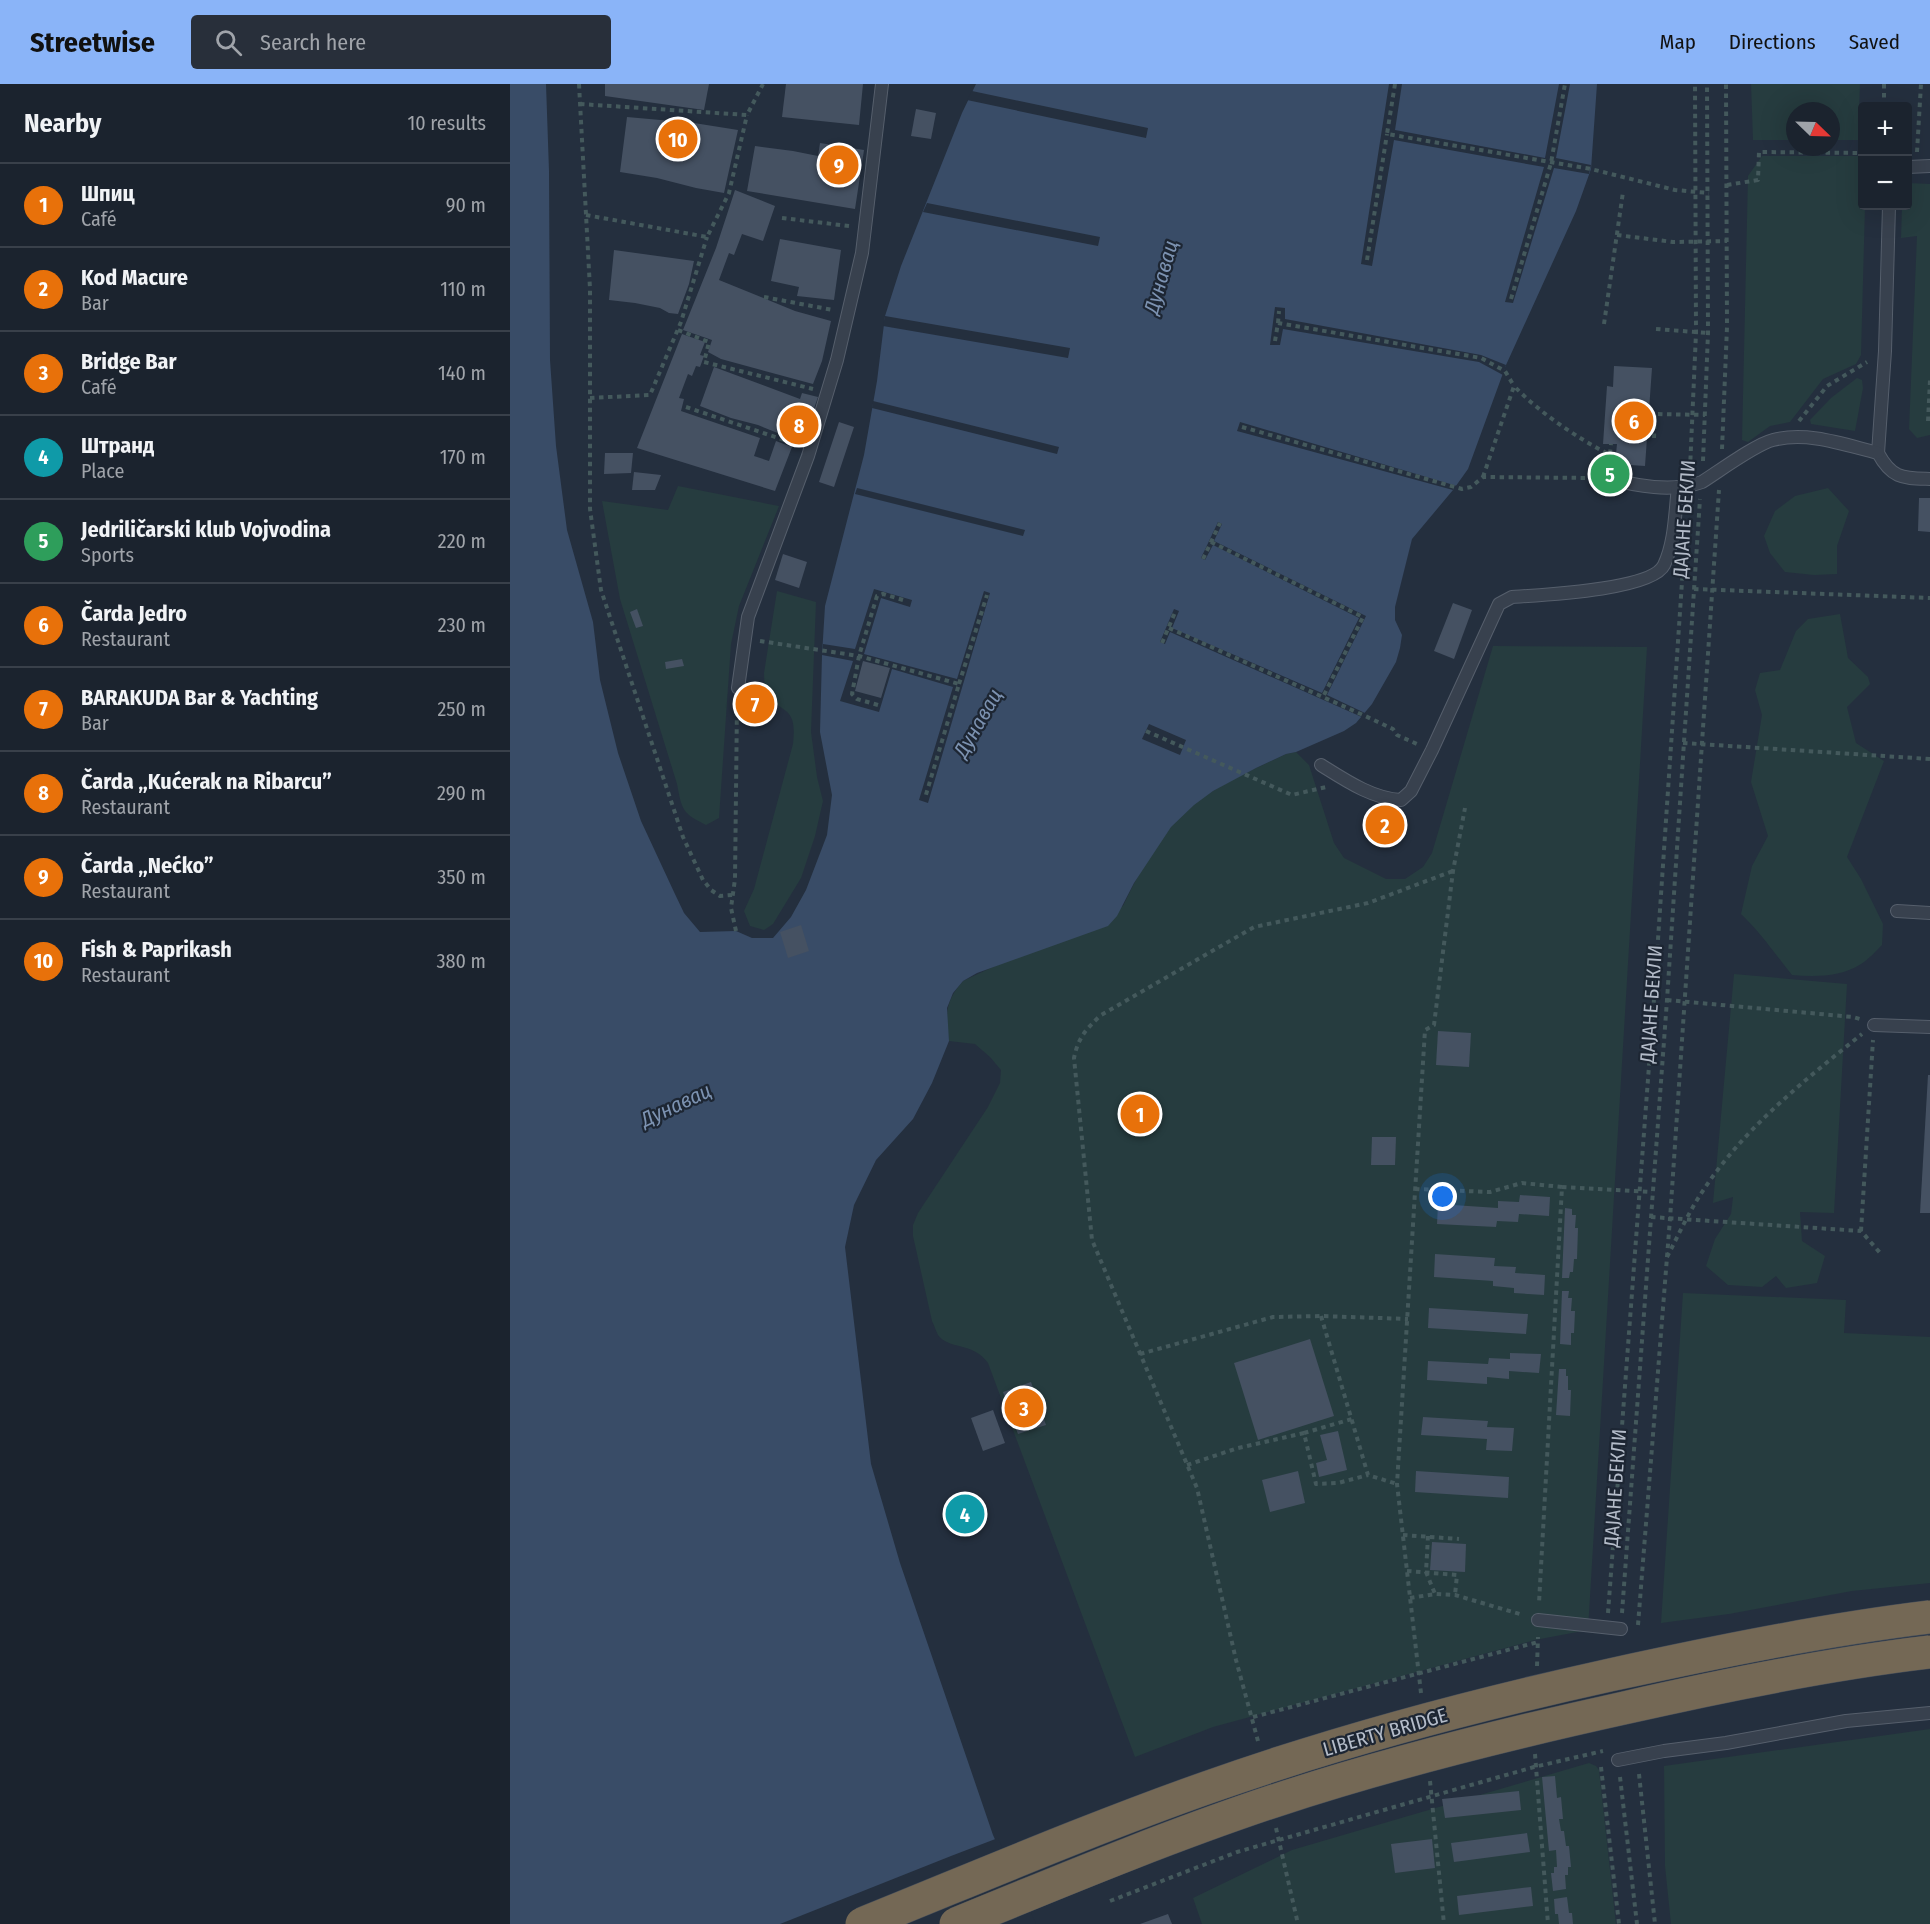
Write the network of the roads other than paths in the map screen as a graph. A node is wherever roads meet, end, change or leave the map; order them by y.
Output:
1 (882, 84) edge
2 (1912, 166) edge
3 (1930, 166) edge
4 (1889, 210) edge
5 (1878, 453) junction
6 (1606, 478) road end
7 (1930, 479) edge
8 (1684, 487) junction
9 (738, 688) road end
10 (1321, 765) dead end
11 (1897, 911) dead end
12 (1930, 913) edge
13 (1874, 1025) road end
14 (1930, 1027) edge
15 (1930, 1617) edge
16 (1538, 1620) road end
17 (1621, 1629) road end
18 (1930, 1652) edge
19 (1930, 1713) edge
20 (1618, 1754) road end
21 (862, 1924) edge
22 (956, 1924) edge

1 - 9 lane
2 - 3 lane
4 - 5 lane
5 - 7 lane
5 - 8 lane
6 - 8 lane
8 - 10 lane
11 - 12 lane
13 - 14 lane
15 - 21 highway, LIBERTY BRIDGE, bridge
16 - 17 lane
18 - 22 highway, LIBERTY BRIDGE, bridge
19 - 20 lane

